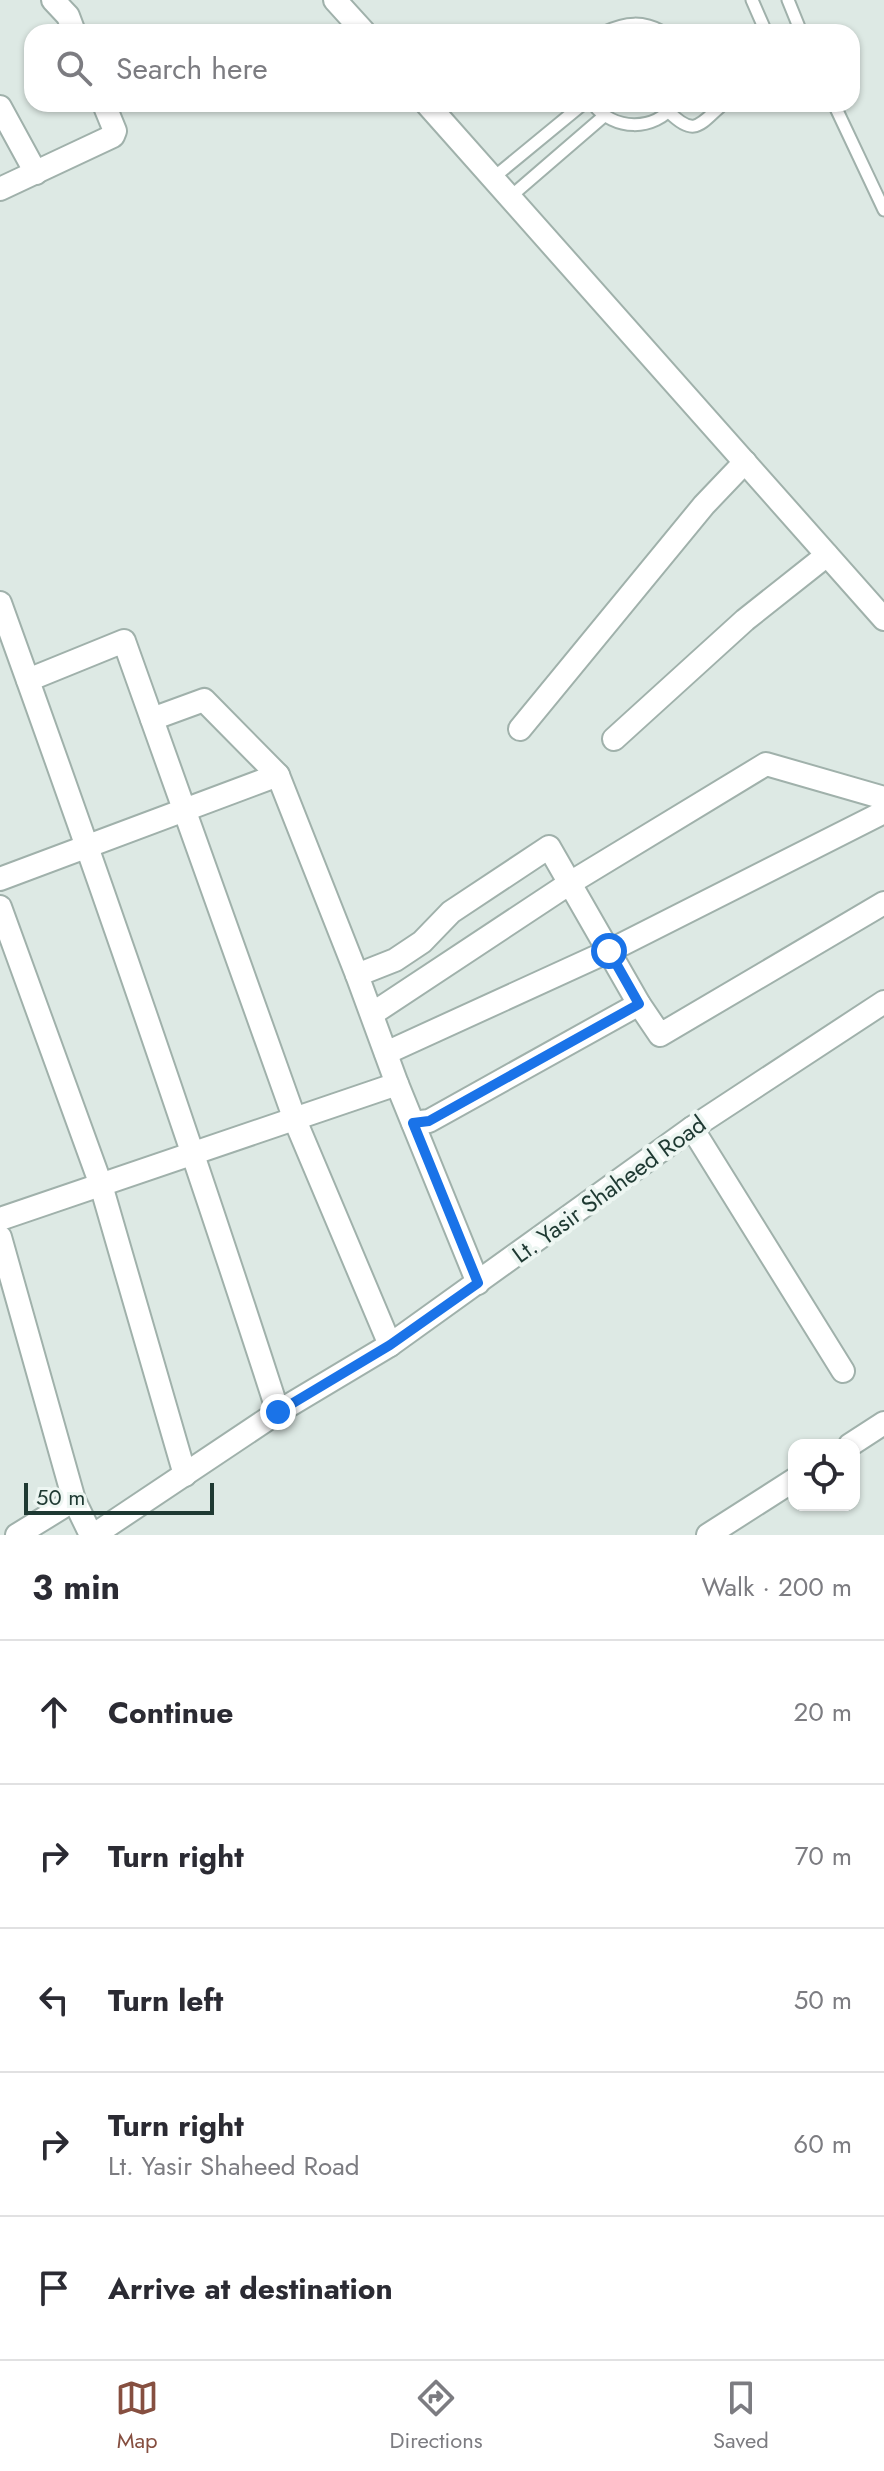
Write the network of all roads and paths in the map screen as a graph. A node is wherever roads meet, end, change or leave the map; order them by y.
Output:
1 (53, 0) edge
2 (335, 0) edge
3 (752, 0) edge
4 (788, 0) edge
5 (71, 24) edge
6 (357, 24) edge
7 (762, 24) edge
8 (798, 24) edge
9 (0, 107) edge
10 (107, 112) edge
11 (434, 112) edge
12 (573, 112) edge
13 (600, 112) edge
14 (667, 112) edge
15 (674, 112) edge
16 (714, 112) edge
17 (838, 112) edge
18 (604, 116) junction
19 (36, 173) junction
20 (493, 178) junction
21 (0, 189) edge
22 (510, 197) junction
23 (884, 210) edge
24 (745, 462) junction
25 (827, 555) junction
26 (0, 603) edge
27 (884, 619) edge
28 (28, 680) junction
29 (152, 719) junction
30 (520, 729) dead end
31 (614, 739) dead end
32 (278, 775) junction
33 (884, 798) edge
34 (184, 810) junction
35 (884, 812) edge
36 (88, 846) junction
37 (0, 879) edge
38 (570, 883) junction
39 (884, 903) edge
40 (0, 907) edge
41 (609, 951) junction
42 (357, 975) junction
43 (884, 1002) edge
44 (639, 1004) junction
45 (372, 1014) junction
46 (386, 1053) junction
47 (397, 1084) junction
48 (295, 1120) junction
49 (413, 1123) junction
50 (692, 1128) junction
51 (194, 1154) junction
52 (101, 1185) junction
53 (0, 1219) edge
54 (0, 1237) edge
55 (478, 1283) junction
56 (390, 1345) junction
57 (843, 1371) dead end
58 (278, 1412) junction
59 (884, 1423) edge
60 (859, 1439) edge
61 (185, 1475) junction
62 (788, 1484) edge
63 (74, 1500) junction
64 (17, 1535) edge
65 (93, 1535) edge
66 (708, 1535) edge

1 - 5 street
2 - 6 street
3 - 7 lane
4 - 8 lane
9 - 19 street
10 - 19 street
11 - 20 street
12 - 20 lane
13 - 18 lane
14 - 18 lane
15 - 16 lane
17 - 23 lane
18 - 22 lane
19 - 21 street
20 - 22 street
22 - 24 street
24 - 25 street
24 - 30 street
25 - 27 street
25 - 31 street
26 - 28 street
28 - 29 street
28 - 36 street
29 - 32 street
29 - 34 street
32 - 34 street
32 - 42 street
33 - 38 street
34 - 36 street
34 - 48 street
35 - 41 street
36 - 37 street
36 - 51 street
38 - 41 street
38 - 42 street
38 - 45 street
39 - 44 street
40 - 52 street
41 - 44 street
41 - 46 street
42 - 45 street
43 - 50 street, Lt. Yasir Shaheed Road
44 - 49 street
45 - 46 street
46 - 47 street
47 - 48 street
47 - 49 street
48 - 51 street
48 - 56 street
49 - 55 street
50 - 55 street, Lt. Yasir Shaheed Road
50 - 57 street
51 - 52 street
51 - 58 street
52 - 53 street
52 - 61 street
54 - 63 street
55 - 56 street, Lt. Yasir Shaheed Road
56 - 58 street, Lt. Yasir Shaheed Road
58 - 61 street, Lt. Yasir Shaheed Road
59 - 60 street
61 - 65 street, Lt. Yasir Shaheed Road
62 - 66 street
63 - 64 street
63 - 65 street

